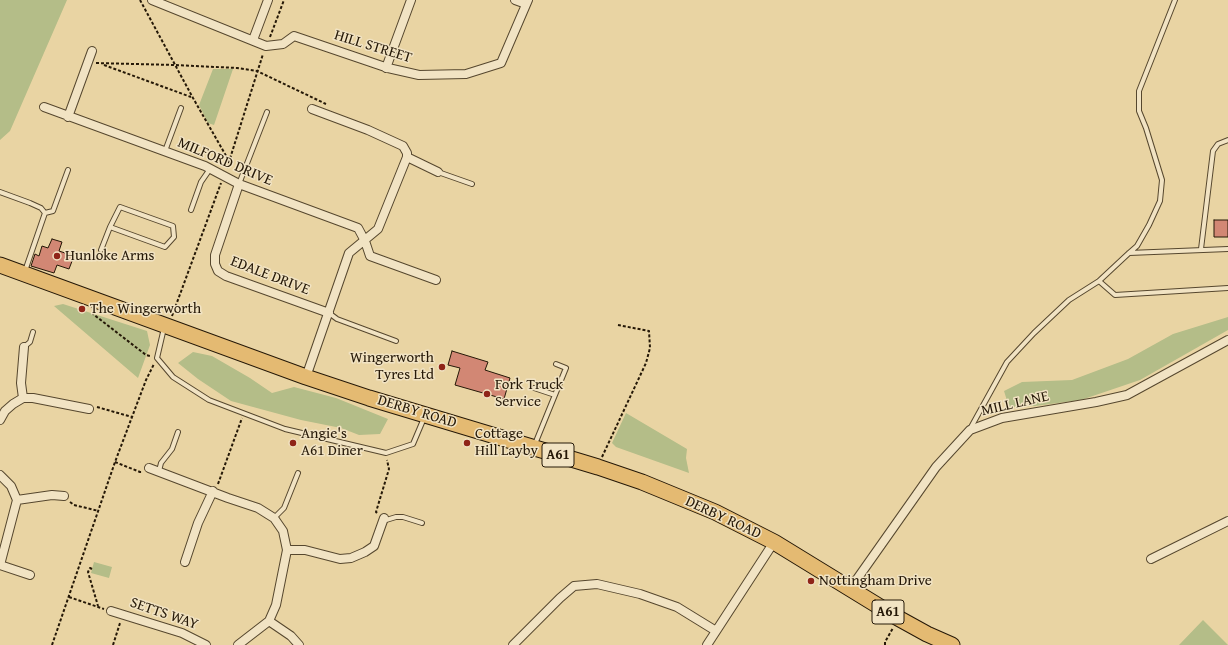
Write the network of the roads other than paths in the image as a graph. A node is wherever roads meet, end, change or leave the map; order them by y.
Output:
1 (152, 0) edge
2 (268, 0) edge
3 (411, 0) edge
4 (515, 0) edge
5 (1175, 0) edge
6 (527, 2) edge
7 (253, 40) junction
8 (92, 51) dead end
9 (386, 68) junction
10 (44, 107) dead end
11 (181, 108) dead end
12 (312, 109) dead end
13 (267, 112) dead end
14 (68, 117) junction
15 (1228, 140) edge
16 (165, 152) junction
17 (408, 157) junction
18 (210, 168) junction
19 (68, 170) dead end
20 (438, 172) joint
21 (239, 184) junction
22 (472, 184) dead end
23 (0, 192) edge
24 (191, 210) dead end
25 (45, 212) junction
26 (110, 228) junction
27 (365, 241) junction
28 (1202, 249) junction
29 (1228, 249) edge
30 (101, 250) dead end
31 (1129, 253) junction
32 (0, 265) edge
33 (24, 274) junction
34 (436, 280) dead end
35 (1099, 281) junction
36 (1228, 288) edge
37 (329, 313) junction
38 (166, 326) junction
39 (33, 332) dead end
40 (1228, 340) edge
41 (396, 341) dead end
42 (24, 347) joint
43 (556, 364) dead end
44 (306, 377) junction
45 (534, 388) dead end
46 (555, 395) junction
47 (23, 398) junction
48 (89, 409) road end
49 (425, 415) junction
50 (0, 420) edge
51 (970, 430) junction
52 (178, 432) dead end
53 (534, 448) junction
54 (149, 468) road end
55 (158, 471) junction
56 (298, 473) dead end
57 (0, 475) edge
58 (214, 492) junction
59 (64, 496) dead end
60 (17, 500) junction
61 (274, 518) junction
62 (384, 520) joint
63 (1228, 521) edge
64 (422, 523) dead end
65 (774, 542) junction
66 (287, 550) junction
67 (1152, 559) dead end
68 (185, 562) dead end
69 (0, 565) edge
70 (30, 575) dead end
71 (850, 589) junction
72 (111, 611) road end
73 (269, 621) junction
74 (716, 631) junction
75 (206, 645) edge
76 (238, 645) edge
77 (299, 645) edge
78 (513, 645) edge
79 (707, 645) edge
80 (952, 645) edge

1 - 7 street
2 - 7 street
3 - 9 street
4 - 6 street
5 - 31 lane
6 - 9 street, HILL STREET
7 - 9 street, HILL STREET
8 - 14 street
10 - 14 street, MILFORD DRIVE
11 - 16 lane
12 - 17 street
13 - 21 lane
14 - 16 street, MILFORD DRIVE
15 - 28 lane
16 - 18 street, MILFORD DRIVE
17 - 20 street
17 - 27 street
18 - 21 street, MILFORD DRIVE
18 - 24 lane
19 - 25 lane
20 - 22 lane
21 - 27 street, MILFORD DRIVE
21 - 37 street, EDALE DRIVE
23 - 25 lane
25 - 33 lane
26 - 26 lane
26 - 30 lane
27 - 34 street, MILFORD DRIVE
27 - 37 street
28 - 29 lane
28 - 31 lane
31 - 35 lane
32 - 33 highway, DERBY ROAD / A61
33 - 38 highway, DERBY ROAD / A61
35 - 36 lane
35 - 51 lane
37 - 41 lane
37 - 44 street
38 - 44 highway, DERBY ROAD / A61
38 - 49 lane
39 - 42 lane
40 - 51 street, MILL LANE
42 - 47 street
43 - 46 lane
44 - 49 highway, DERBY ROAD / A61
45 - 46 lane
46 - 53 lane
47 - 48 street
47 - 50 street
49 - 53 highway, DERBY ROAD / A61
51 - 71 street, MILL LANE
52 - 55 lane
53 - 65 highway, DERBY ROAD / A61
54 - 55 street
55 - 58 street
56 - 61 lane
57 - 60 street
58 - 61 street
58 - 68 street
59 - 60 street
60 - 69 street
61 - 66 street
62 - 64 lane
62 - 66 street
63 - 67 street
65 - 71 highway, DERBY ROAD / A61
65 - 74 street
66 - 73 street
69 - 70 street
71 - 80 highway, DERBY ROAD / A61
72 - 75 street, SETTS WAY
73 - 76 street
73 - 77 street
74 - 78 street
74 - 79 street

